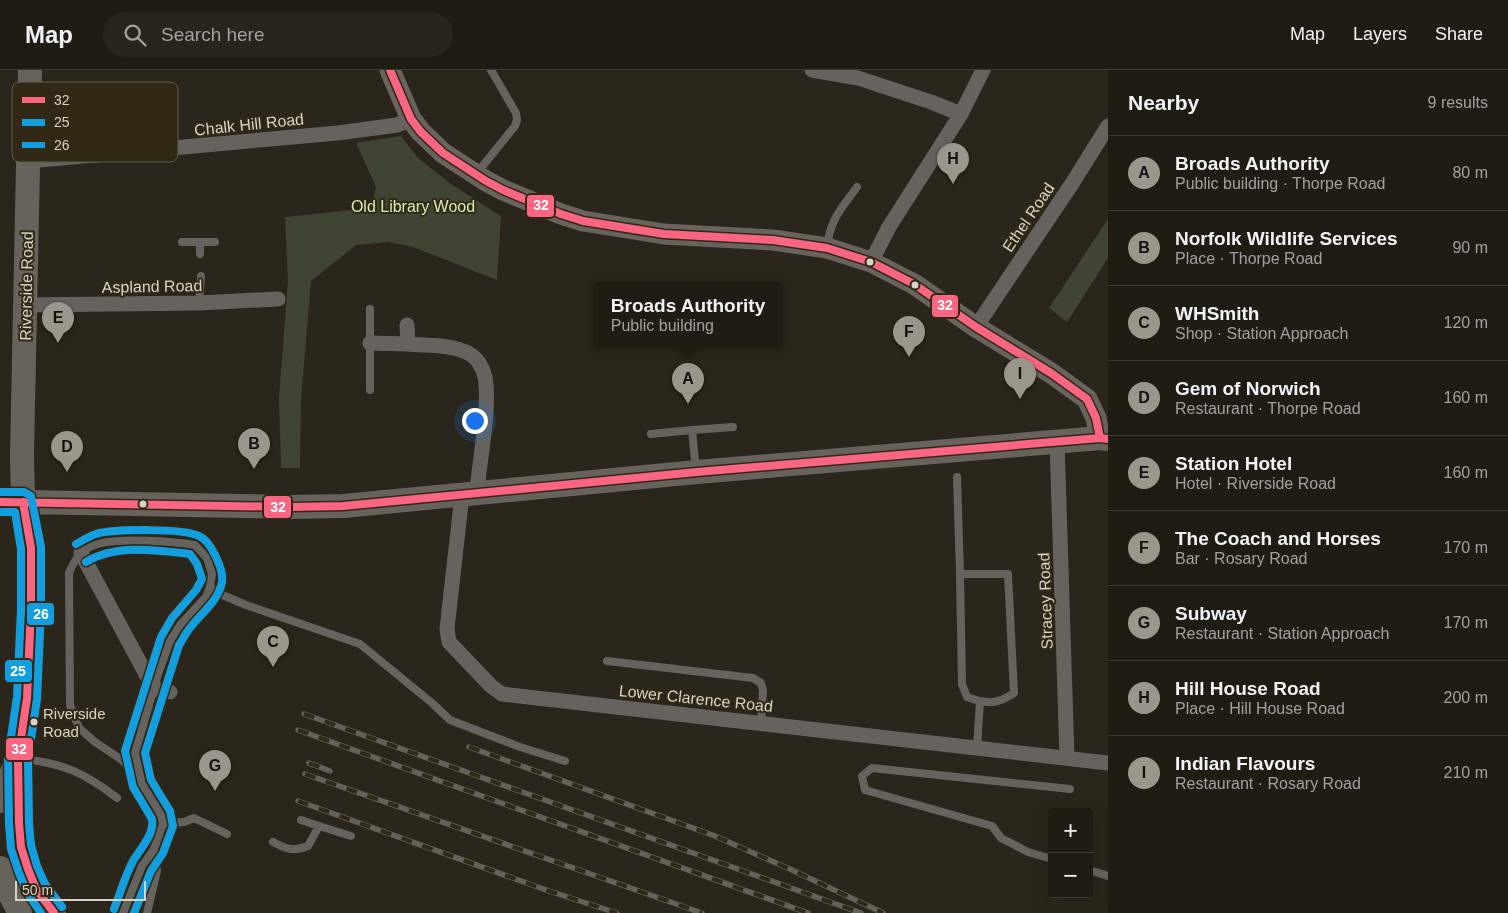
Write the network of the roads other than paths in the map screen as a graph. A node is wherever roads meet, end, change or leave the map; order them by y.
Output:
1 (390, 70) edge
2 (491, 70) edge
3 (812, 70) edge
4 (983, 70) edge
5 (961, 114) junction
6 (411, 119) junction
7 (1108, 126) edge
8 (178, 147) edge
9 (28, 162) edge
10 (476, 175) junction
11 (856, 187) dead end
12 (182, 242) dead end
13 (200, 242) junction
14 (215, 242) dead end
15 (827, 248) junction
16 (200, 254) dead end
17 (871, 262) junction
18 (201, 276) dead end
19 (278, 299) dead end
20 (198, 303) junction
21 (25, 305) junction
22 (370, 309) dead end
23 (407, 325) dead end
24 (976, 327) junction
25 (370, 343) junction
26 (408, 344) junction
27 (370, 390) dead end
28 (733, 427) dead end
29 (692, 430) junction
30 (651, 434) dead end
31 (1104, 438) edge
32 (1057, 442) junction
33 (696, 472) junction
34 (957, 477) dead end
35 (471, 494) junction
36 (0, 502) edge
37 (23, 502) junction
38 (81, 554) junction
39 (960, 574) junction
40 (210, 587) junction
41 (607, 662) dead end
42 (154, 689) junction
43 (170, 692) dead end
44 (980, 702) junction
45 (761, 723) junction
46 (977, 748) junction
47 (18, 758) junction
48 (1067, 758) junction
49 (565, 761) dead end
50 (1108, 763) edge
51 (142, 784) junction
52 (1070, 789) dead end
53 (117, 798) dead end
54 (0, 801) edge
55 (301, 820) dead end
56 (163, 824) junction
57 (319, 826) junction
58 (227, 834) dead end
59 (351, 836) dead end
60 (273, 842) dead end
61 (154, 849) junction
62 (1048, 858) edge
63 (0, 868) edge
64 (1093, 871) edge
65 (1108, 876) edge
66 (20, 913) edge
67 (54, 913) edge
68 (122, 913) edge
69 (147, 913) edge

1 - 6 street
2 - 10 lane
3 - 5 street
4 - 5 street
5 - 17 street
6 - 8 street, Chalk Hill Road
6 - 10 street
7 - 24 street, Ethel Road
9 - 21 main road, Riverside Road
10 - 15 street
11 - 15 lane
12 - 13 lane
13 - 14 lane
13 - 16 lane
15 - 17 street
17 - 24 street
18 - 20 lane
19 - 20 street, Aspland Road
20 - 21 street, Aspland Road
21 - 37 main road, Riverside Road
22 - 25 lane
23 - 26 street
24 - 31 street
25 - 26 street, Lower Clarence Road
25 - 27 lane
26 - 35 street, Lower Clarence Road
28 - 29 lane
29 - 30 lane
29 - 33 lane
31 - 32 main road
32 - 33 main road
32 - 48 street, Stracey Road
33 - 35 main road
34 - 39 lane
35 - 37 main road
35 - 45 street, Lower Clarence Road
36 - 37 street
37 - 47 main road, Riverside Road
38 - 40 lane
38 - 42 street
38 - 51 lane
39 - 44 lane
39 - 44 lane
40 - 42 lane
40 - 49 lane
41 - 45 lane
42 - 43 street
42 - 51 lane
44 - 46 lane
45 - 46 street, Lower Clarence Road
46 - 48 street, Lower Clarence Road
47 - 53 lane
47 - 54 main road
47 - 67 main road
48 - 50 street, Lower Clarence Road
51 - 56 lane
52 - 62 lane
55 - 57 lane
56 - 58 lane
56 - 61 lane
57 - 59 lane
57 - 60 lane
61 - 68 lane
61 - 69 lane
63 - 66 main road
64 - 65 lane

